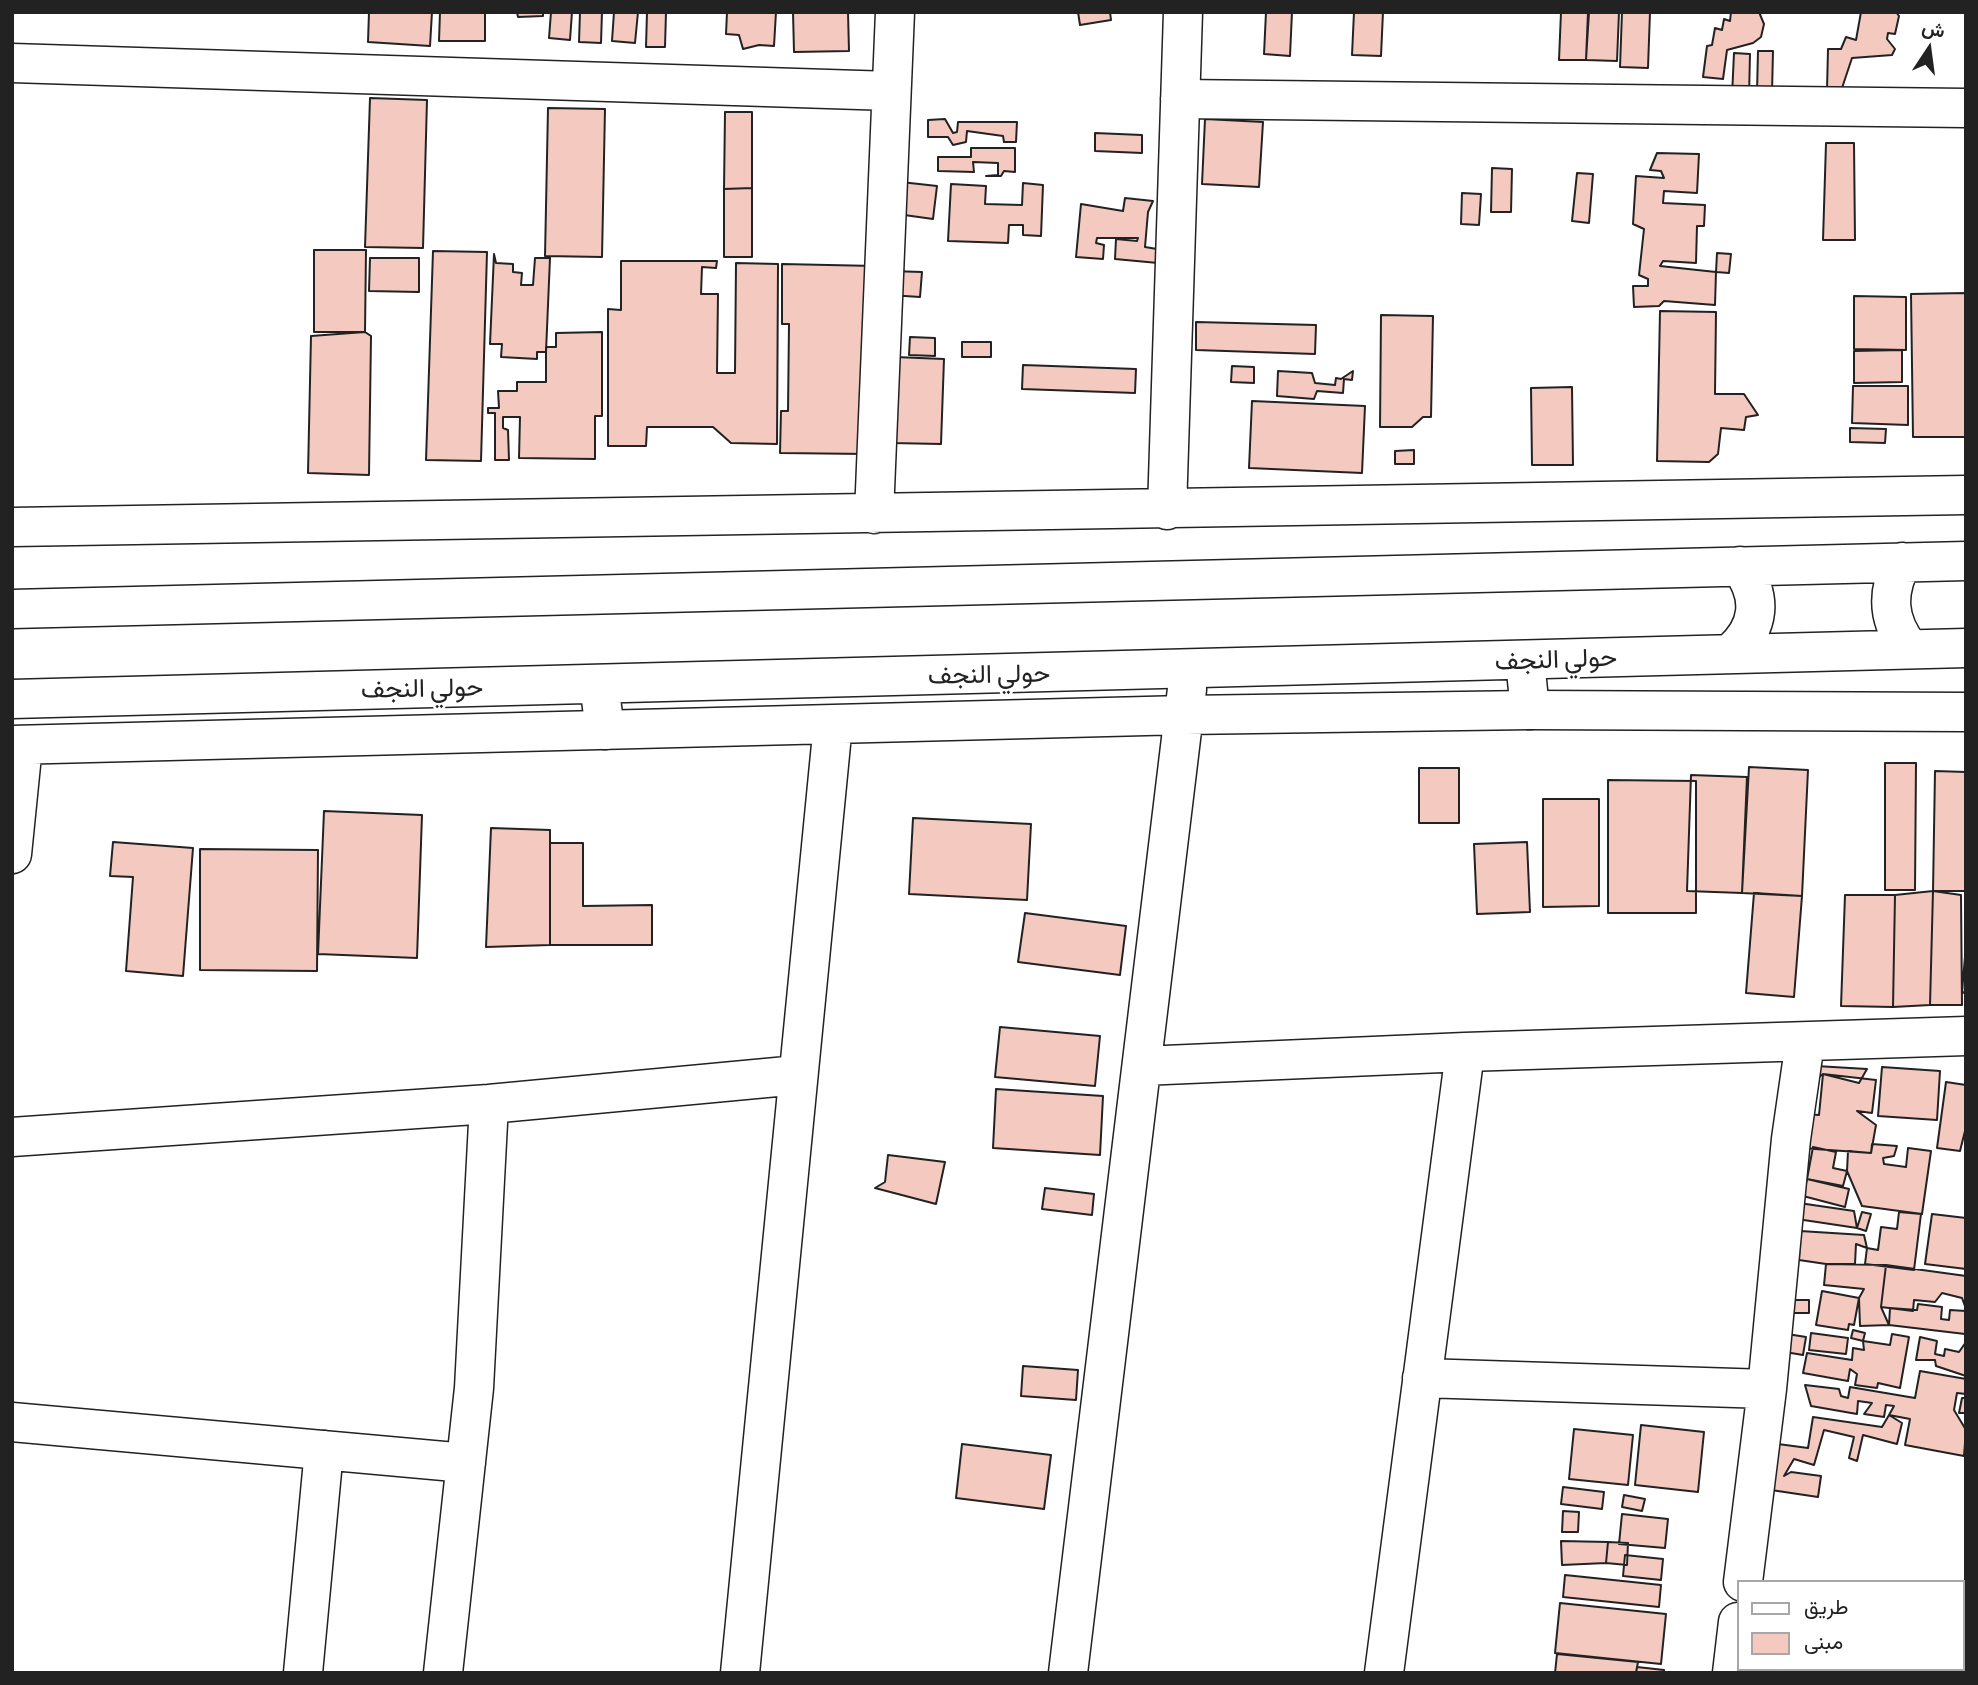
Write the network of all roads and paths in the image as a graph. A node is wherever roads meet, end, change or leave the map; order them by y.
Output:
1 (895, 12) edge
2 (1184, 12) edge
3 (12, 63) edge
4 (891, 91) junction
5 (1180, 99) junction
6 (1966, 108) edge
7 (1966, 495) edge
8 (1167, 510) junction
9 (874, 514) junction
10 (12, 527) edge
11 (1966, 561) edge
12 (1902, 562) junction
13 (1740, 566) junction
14 (12, 608) edge
15 (1909, 648) junction
16 (1966, 648) edge
17 (1732, 652) junction
18 (1525, 661) junction
19 (1189, 670) junction
20 (599, 684) junction
21 (12, 699) edge
22 (1530, 710) junction
23 (1966, 712) edge
24 (1185, 715) junction
25 (833, 724) junction
26 (604, 730) junction
27 (18, 745) edge
28 (12, 854) edge
29 (1966, 1036) edge
30 (1805, 1042) junction
31 (1465, 1052) junction
32 (1142, 1066) junction
33 (799, 1075) junction
34 (489, 1104) junction
35 (12, 1137) edge
36 (1422, 1378) junction
37 (1768, 1389) junction
38 (12, 1422) edge
39 (324, 1450) junction
40 (466, 1463) junction
41 (1743, 1580) edge
42 (1736, 1639) edge
43 (303, 1673) edge
44 (443, 1673) edge
45 (740, 1673) edge
46 (1068, 1673) edge
47 (1384, 1673) edge
48 (1732, 1673) edge

1 - 4 street
2 - 5 street
3 - 4 street
4 - 9 street
5 - 6 street
5 - 8 street
7 - 8 street
8 - 9 street
9 - 10 street
11 - 12 street
12 - 13 street
12 - 15 street
13 - 14 street
13 - 17 street
15 - 16 street, حولي النجف
15 - 17 street, حولي النجف
17 - 18 street, حولي النجف
18 - 19 street, حولي النجف
18 - 22 street
19 - 20 street, حولي النجف
19 - 24 street
20 - 21 street, حولي النجف
20 - 26 street
22 - 23 street
22 - 24 street
24 - 25 street
24 - 32 street
25 - 26 street
25 - 33 street
26 - 27 street
27 - 28 street
29 - 30 street
30 - 31 street
30 - 37 street
31 - 32 street
31 - 36 street
32 - 46 street
33 - 34 street
33 - 45 street
34 - 35 street
34 - 40 street
36 - 37 street
36 - 47 street
37 - 41 street
38 - 39 street
39 - 40 street
39 - 43 street
40 - 44 street
42 - 48 street

